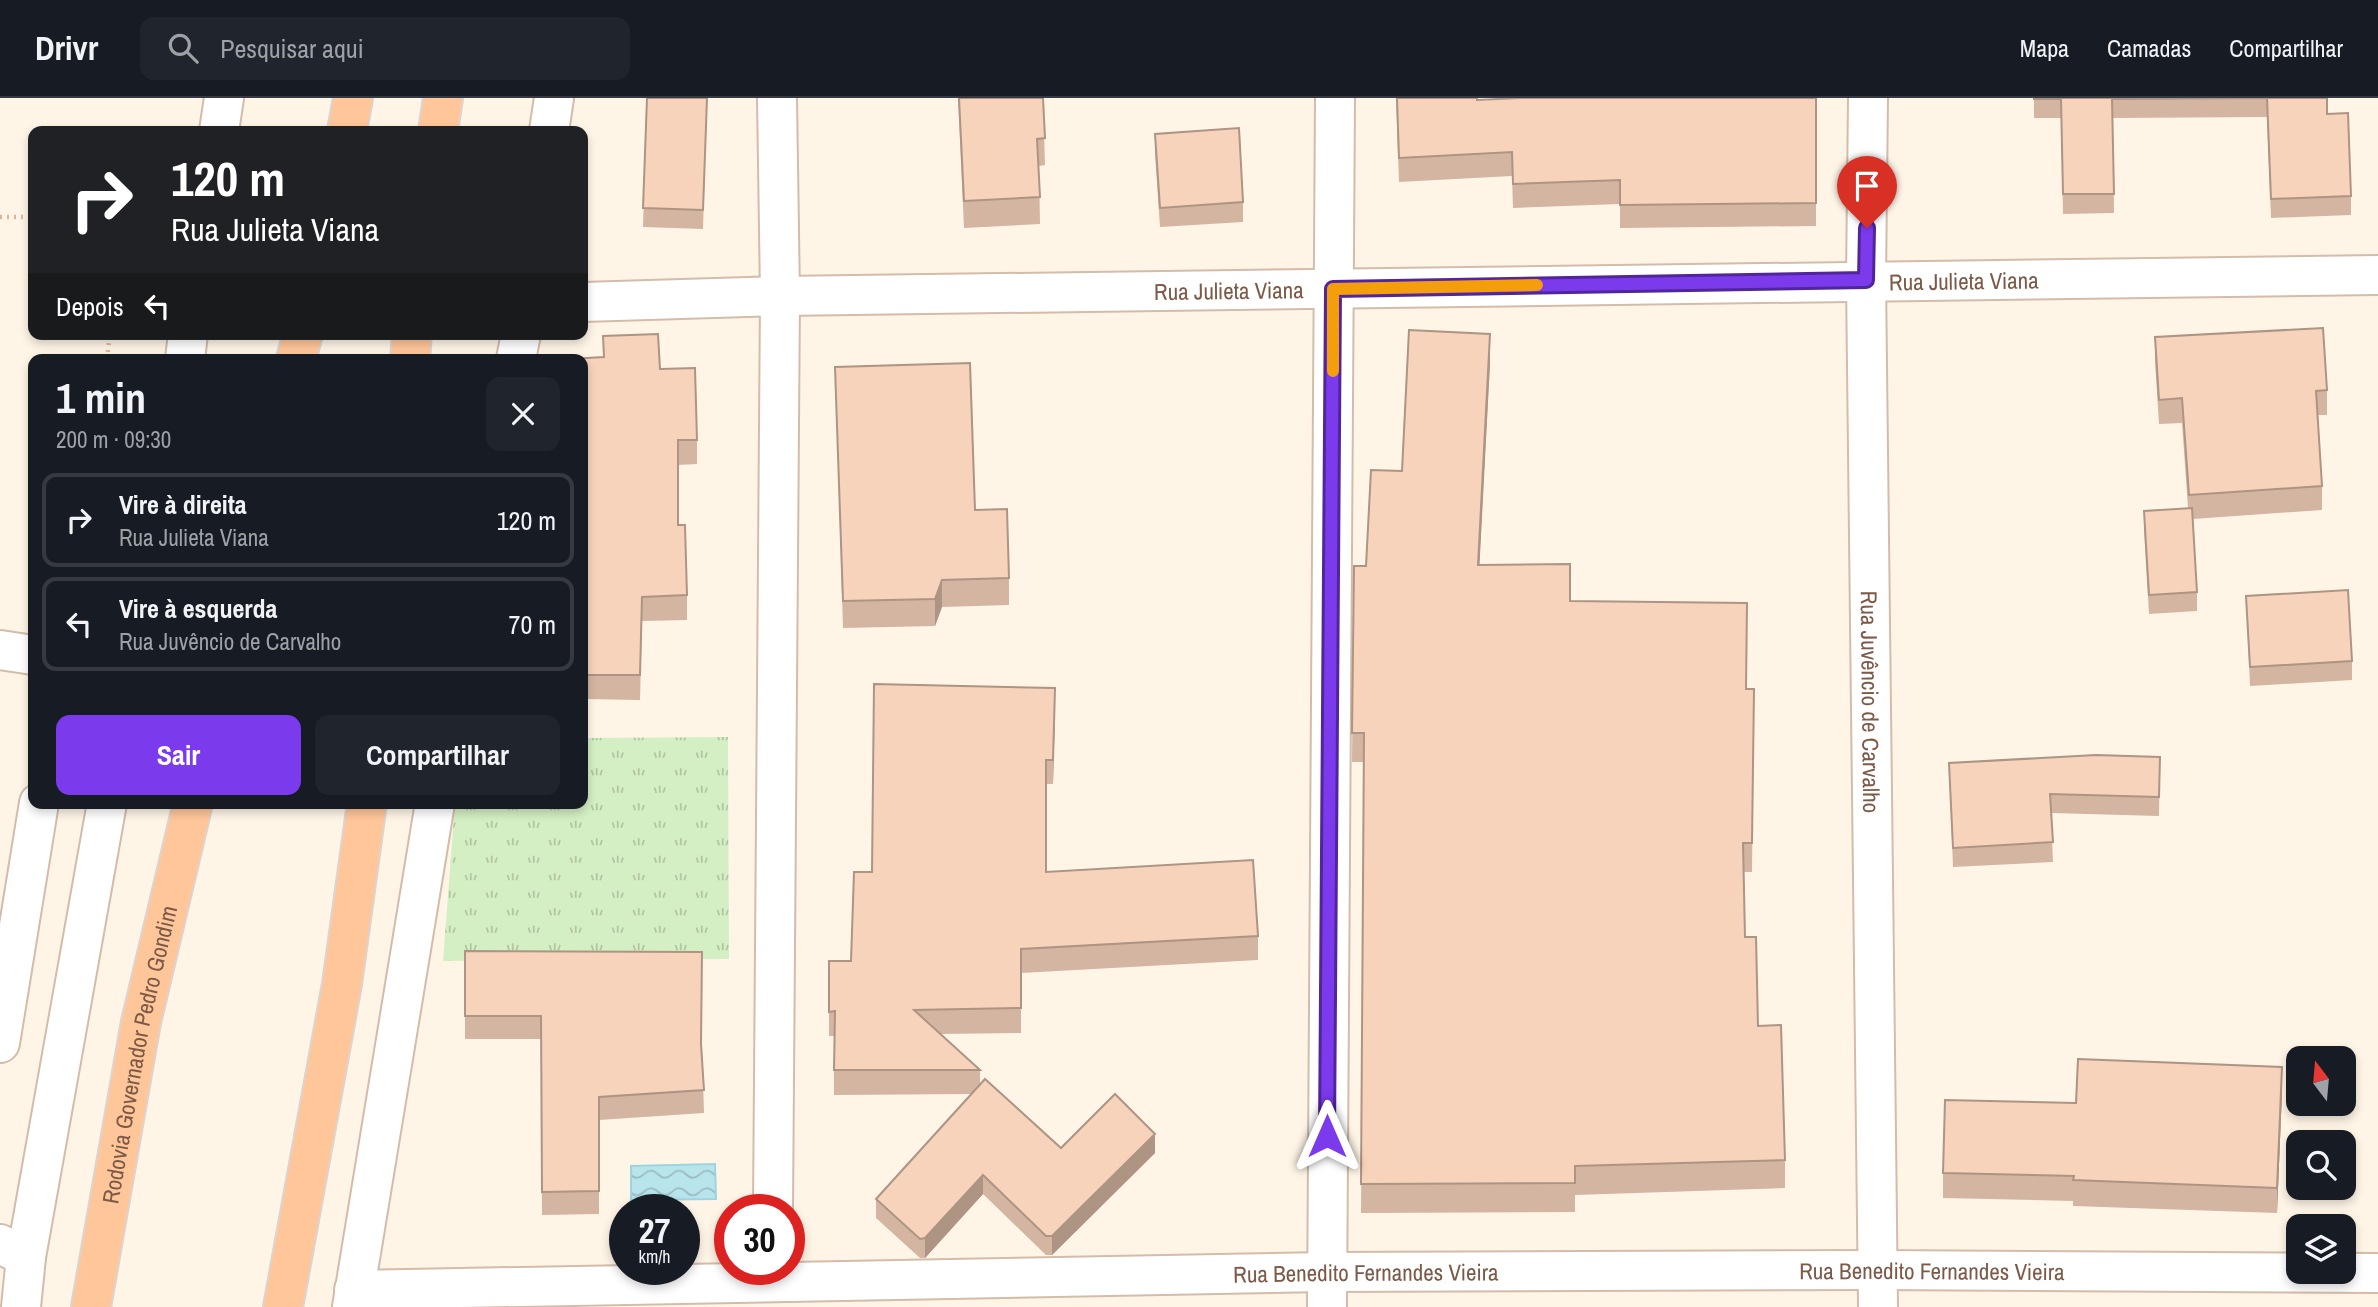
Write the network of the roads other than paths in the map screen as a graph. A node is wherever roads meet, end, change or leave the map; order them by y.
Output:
1 (224, 98) edge
2 (353, 98) edge
3 (443, 98) edge
4 (554, 98) edge
5 (777, 98) edge
6 (1335, 98) edge
7 (1868, 98) edge
8 (220, 126) edge
9 (348, 126) edge
10 (439, 126) edge
11 (550, 126) edge
12 (2378, 275) edge
13 (1866, 280) junction
14 (1333, 289) junction
15 (780, 296) junction
16 (588, 302) edge
17 (0, 650) edge
18 (28, 654) edge
19 (37, 809) edge
20 (106, 809) edge
21 (192, 809) edge
22 (366, 809) edge
23 (434, 809) edge
24 (0, 1043) edge
25 (773, 1194) edge
26 (13, 1250) edge
27 (1878, 1270) junction
28 (2378, 1273) edge
29 (772, 1286) edge
30 (1327, 1290) edge
31 (353, 1299) edge
32 (20, 1307) edge
33 (91, 1307) edge
34 (283, 1307) edge
35 (1878, 1307) edge

1 - 8 street
2 - 9 highway
3 - 10 highway
4 - 11 street
5 - 15 street
6 - 14 street
7 - 13 street, Rua Juvêncio de Carvalho
12 - 13 street, Rua Julieta Viana
13 - 14 street, Rua Julieta Viana
13 - 27 street, Rua Juvêncio de Carvalho
14 - 15 street, Rua Julieta Viana
14 - 30 street
15 - 16 street, Rua Julieta Viana
15 - 25 street
17 - 18 street
19 - 24 street
20 - 26 street
21 - 33 highway, Rodovia Governador Pedro Gondim
22 - 34 highway
23 - 31 street
26 - 32 street
27 - 28 street, Rua Benedito Fernandes Vieira
27 - 30 street, Rua Benedito Fernandes Vieira
27 - 35 street, Rua Juvêncio de Carvalho
29 - 30 street, Rua Benedito Fernandes Vieira
29 - 31 street, Rua Benedito Fernandes Vieira

